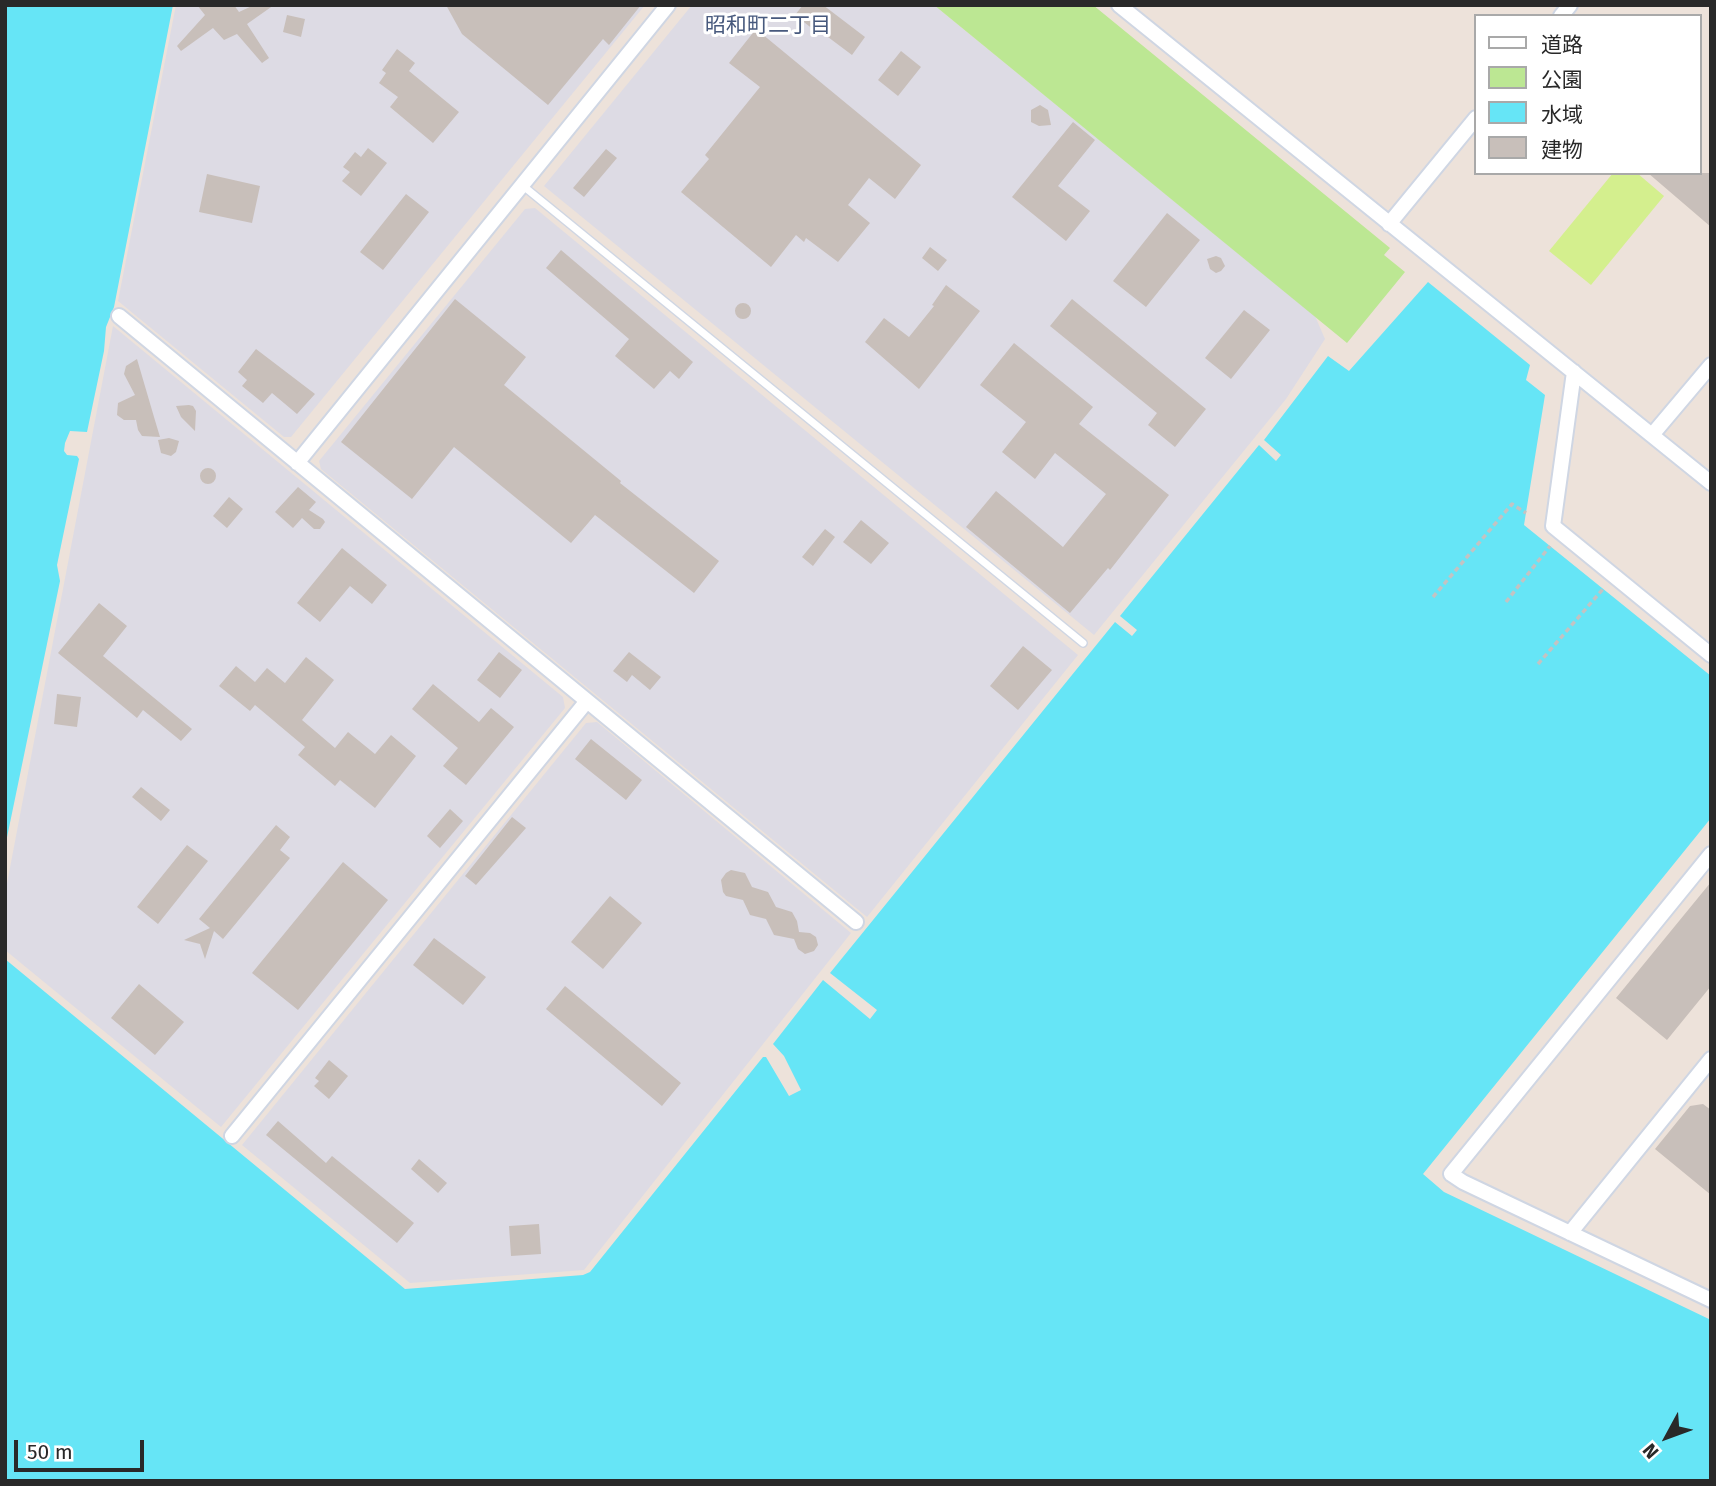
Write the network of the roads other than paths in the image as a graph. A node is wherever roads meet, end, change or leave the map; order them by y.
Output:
1 (668, 5) edge
2 (1119, 5) edge
3 (1474, 120) edge
4 (522, 185) junction
5 (1389, 224) junction
6 (119, 316) dead end
7 (1711, 365) edge
8 (1574, 372) junction
9 (1652, 435) junction
10 (297, 463) junction
11 (1711, 483) edge
12 (1083, 643) dead end
13 (1711, 655) edge
14 (587, 701) junction
15 (1711, 854) edge
16 (856, 922) dead end
17 (1711, 1059) edge
18 (232, 1136) dead end
19 (1570, 1233) junction
20 (1711, 1300) edge

1 - 4 street
2 - 5 street
3 - 5 street
4 - 10 street
4 - 12 lane
5 - 8 street
6 - 10 street
7 - 9 street
8 - 9 street
8 - 13 street
9 - 11 street
10 - 14 street
14 - 16 street
14 - 18 street
15 - 19 street
17 - 19 street
19 - 20 street

